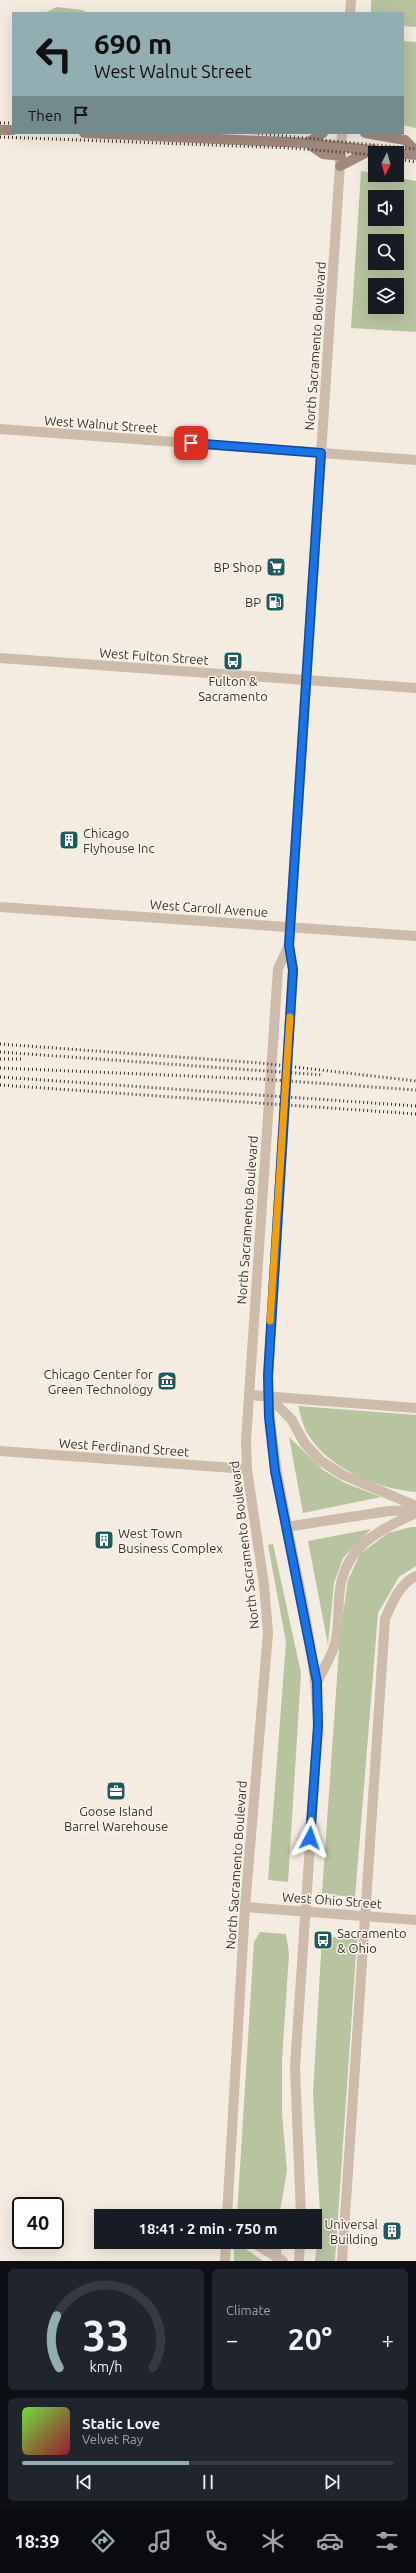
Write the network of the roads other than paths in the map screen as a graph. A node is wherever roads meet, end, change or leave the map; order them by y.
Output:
1 (351, 0) edge
2 (350, 12) edge
3 (0, 130) edge
4 (12, 130) edge
5 (106, 134) edge
6 (321, 134) edge
7 (342, 134) edge
8 (371, 134) edge
9 (307, 143) junction
10 (342, 146) junction
11 (368, 149) edge
12 (416, 151) edge
13 (368, 152) edge
14 (404, 154) edge
15 (416, 155) edge
16 (341, 161) junction
17 (0, 429) edge
18 (321, 453) junction
19 (416, 460) edge
20 (0, 658) edge
21 (306, 680) junction
22 (416, 688) edge
23 (0, 907) edge
24 (290, 927) junction
25 (416, 936) edge
26 (289, 945) junction
27 (249, 1395) junction
28 (268, 1396) junction
29 (416, 1408) edge
30 (0, 1451) edge
31 (247, 1469) junction
32 (416, 1506) edge
33 (416, 1510) edge
34 (416, 1513) edge
35 (286, 1527) junction
36 (416, 1576) edge
37 (317, 1682) junction
38 (245, 1907) junction
39 (304, 1912) junction
40 (364, 1916) junction
41 (416, 1920) edge
42 (227, 2209) edge
43 (302, 2209) edge
44 (226, 2249) edge
45 (263, 2249) edge
46 (300, 2249) edge
47 (225, 2261) edge
48 (283, 2261) edge
49 (299, 2261) edge
50 (342, 2261) edge

1 - 2 street
3 - 4 main road
5 - 9 main road
6 - 9 main road
7 - 10 street, North Sacramento Boulevard
8 - 12 main road
9 - 10 main road
9 - 16 main road
10 - 11 main road
10 - 16 street, North Sacramento Boulevard
13 - 16 main road
14 - 15 main road
16 - 18 street, North Sacramento Boulevard
17 - 18 street, West Walnut Street
18 - 19 street, West Walnut Street
18 - 21 street, North Sacramento Boulevard
20 - 21 street, West Fulton Street
21 - 22 street, West Fulton Street
21 - 24 street, North Sacramento Boulevard
23 - 24 street, West Carroll Avenue
24 - 25 street, West Carroll Avenue
24 - 26 street, North Sacramento Boulevard
26 - 27 street, North Sacramento Boulevard
26 - 28 street, North Sacramento Boulevard
27 - 28 street
27 - 31 street, North Sacramento Boulevard
28 - 29 street
28 - 32 street
28 - 35 street, North Sacramento Boulevard
30 - 31 street, West Ferdinand Street
31 - 38 street, North Sacramento Boulevard
33 - 35 street
34 - 37 street
35 - 37 street, North Sacramento Boulevard
36 - 40 street
37 - 39 street, North Sacramento Boulevard
38 - 39 street, West Ohio Street
38 - 42 street, North Sacramento Boulevard
39 - 40 street, West Ohio Street
39 - 43 street, North Sacramento Boulevard
40 - 41 street, West Ohio Street
40 - 50 street
44 - 47 street
45 - 48 street
46 - 49 street

